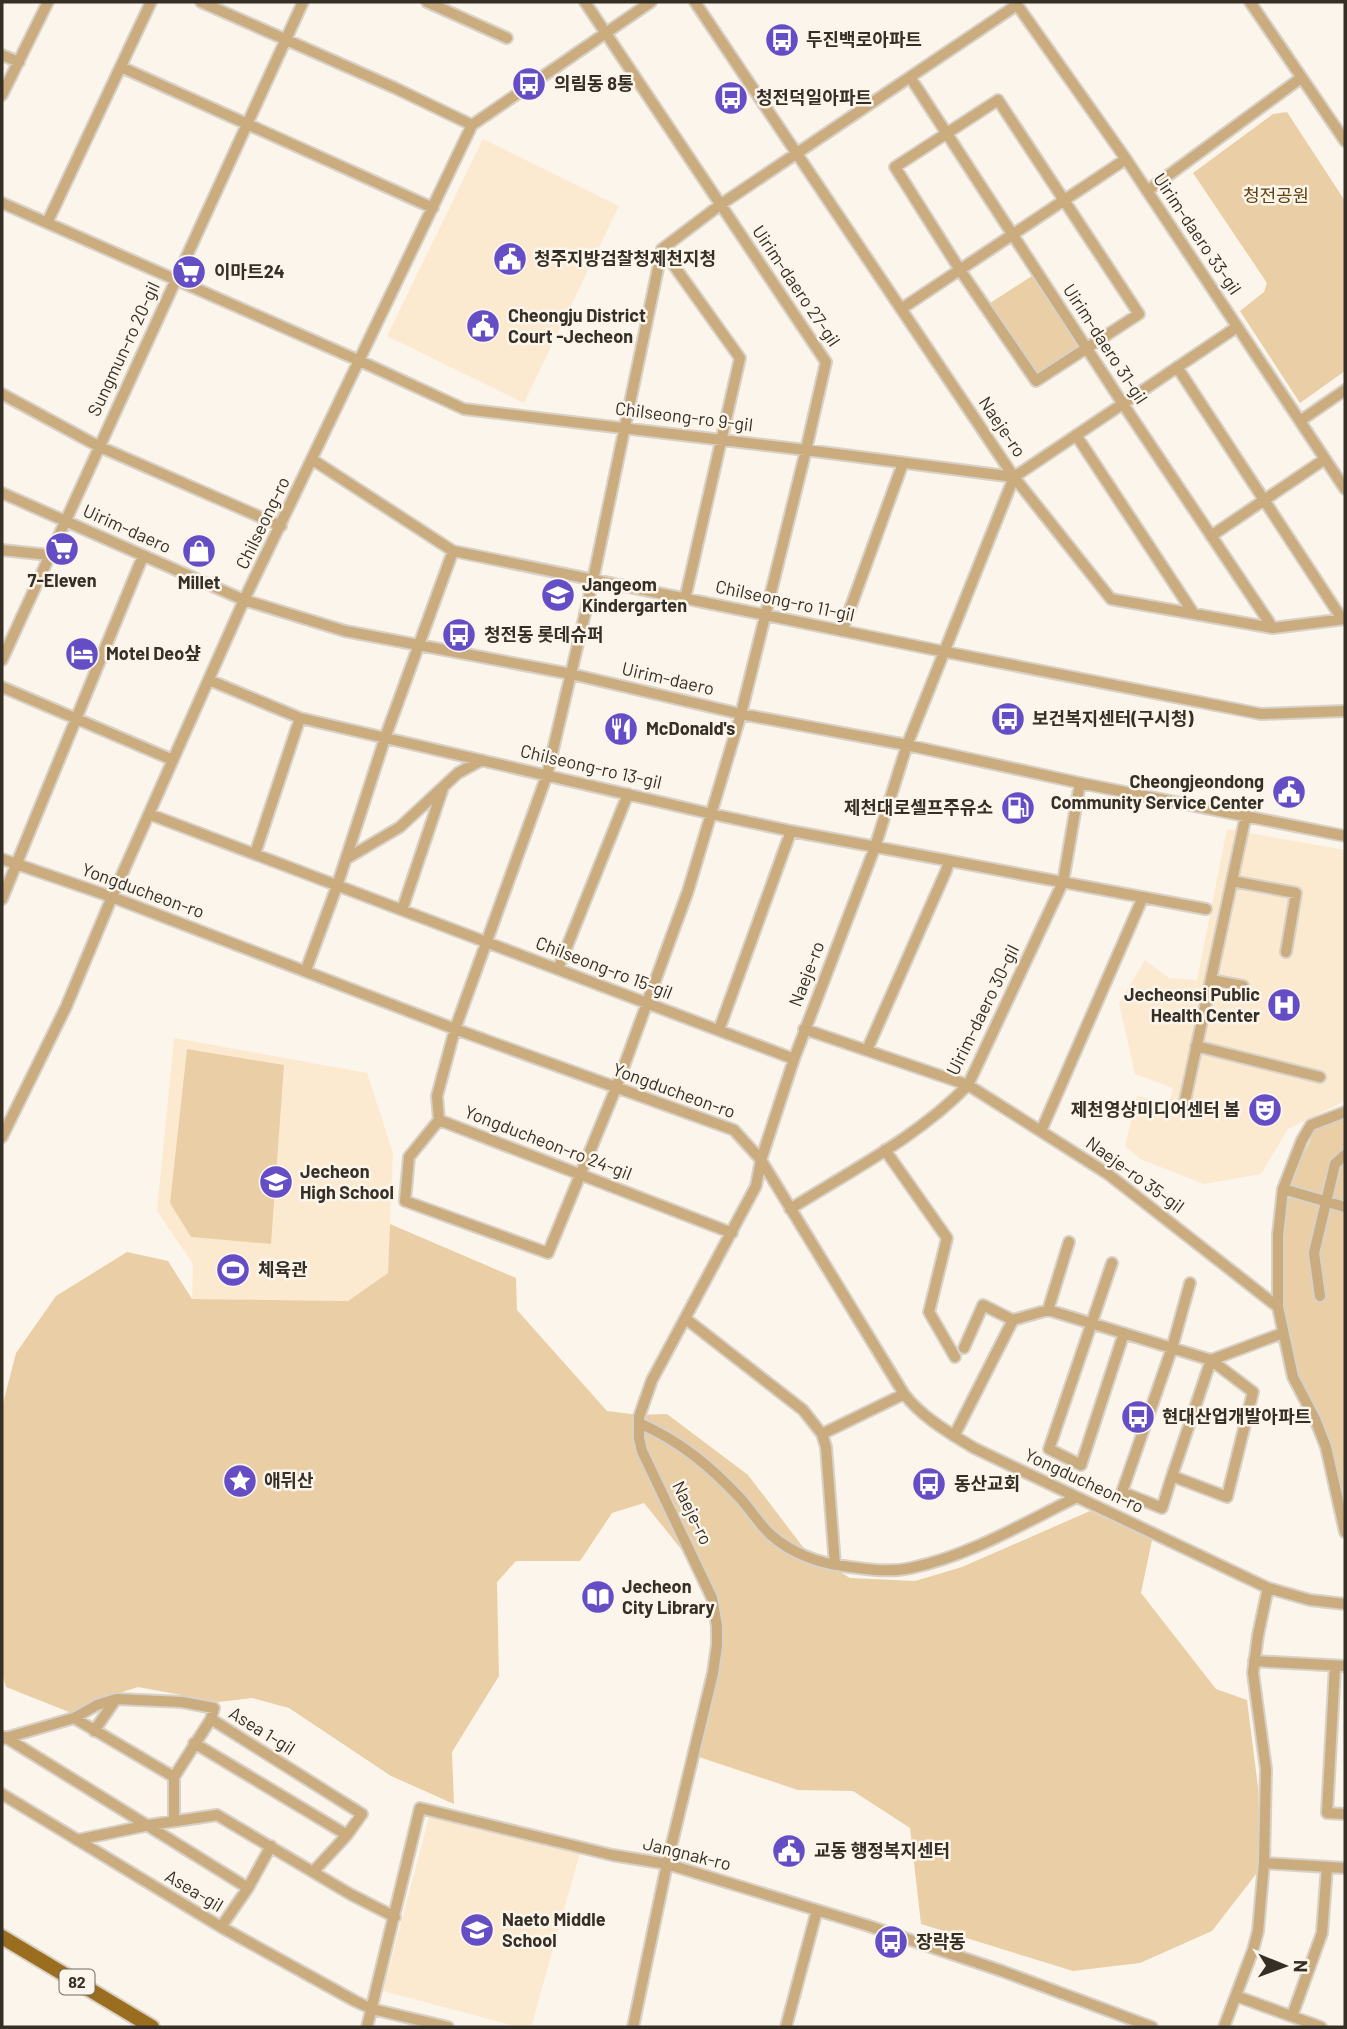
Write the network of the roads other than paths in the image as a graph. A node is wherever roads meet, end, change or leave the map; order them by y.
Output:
1 (48, 2) edge
2 (151, 2) edge
3 (201, 2) edge
4 (303, 2) edge
5 (426, 2) edge
6 (585, 2) edge
7 (651, 2) edge
8 (695, 2) edge
9 (1250, 2) edge
10 (1016, 3) edge
11 (606, 33) junction
12 (507, 38) dead end
13 (284, 40) junction
14 (2, 55) edge
15 (19, 62) junction
16 (121, 67) junction
17 (910, 77) junction
18 (1301, 78) junction
19 (2, 95) edge
20 (247, 124) junction
21 (472, 125) junction
22 (947, 133) junction
23 (1345, 141) edge
24 (796, 154) junction
25 (1126, 159) junction
26 (1147, 191) junction
27 (1064, 200) junction
28 (2, 203) edge
29 (720, 205) junction
30 (433, 208) junction
31 (47, 223) junction
32 (1013, 234) junction
33 (662, 249) junction
34 (960, 270) junction
35 (175, 279) junction
36 (901, 309) junction
37 (1237, 327) junction
38 (1088, 349) junction
39 (360, 361) junction
40 (1177, 367) junction
41 (1345, 390) edge
42 (2, 394) edge
43 (1123, 404) junction
44 (1300, 421) junction
45 (625, 428) junction
46 (1076, 435) junction
47 (721, 440) junction
48 (98, 446) junction
49 (806, 450) junction
50 (1325, 459) junction
51 (313, 460) junction
52 (903, 463) junction
53 (1014, 477) junction
54 (1345, 489) edge
55 (2, 493) edge
56 (1264, 500) junction
57 (64, 520) junction
58 (281, 526) junction
59 (1211, 536) junction
60 (2, 550) edge
61 (453, 551) junction
62 (49, 555) junction
63 (143, 556) junction
64 (593, 580) junction
65 (685, 599) junction
66 (244, 600) junction
67 (1194, 614) junction
68 (765, 615) junction
69 (1343, 619) edge
70 (1273, 628) junction
71 (842, 631) junction
72 (418, 646) junction
73 (946, 652) junction
74 (2, 660) edge
75 (571, 674) junction
76 (209, 680) junction
77 (2, 687) edge
78 (1345, 711) edge
79 (741, 714) junction
80 (300, 718) junction
81 (76, 719) junction
82 (385, 738) junction
83 (907, 745) junction
84 (173, 760) junction
85 (482, 760) junction
86 (547, 775) junction
87 (1080, 783) junction
88 (444, 785) junction
89 (628, 794) junction
90 (149, 814) junction
91 (712, 814) junction
92 (1246, 815) junction
93 (791, 831) junction
94 (1345, 835) edge
95 (875, 847) junction
96 (255, 854) junction
97 (2, 859) edge
98 (346, 859) junction
99 (949, 861) junction
100 (17, 864) junction
101 (1232, 881) junction
102 (1063, 882) junction
103 (337, 886) junction
104 (112, 897) junction
105 (1143, 897) junction
106 (2, 899) edge
107 (1206, 909) dead end
108 (402, 910) junction
109 (487, 943) junction
110 (1286, 952) dead end
111 (306, 970) junction
112 (558, 970) junction
113 (1211, 980) junction
114 (1243, 986) dead end
115 (646, 1003) junction
116 (455, 1028) junction
117 (804, 1029) junction
118 (719, 1030) junction
119 (1196, 1046) junction
120 (867, 1051) junction
121 (794, 1059) junction
122 (1320, 1077) dead end
123 (968, 1085) junction
124 (616, 1088) junction
125 (1183, 1110) dead end
126 (1345, 1112) edge
127 (439, 1120) junction
128 (1041, 1131) junction
129 (2, 1137) edge
130 (885, 1150) junction
131 (1345, 1155) edge
132 (761, 1160) junction
133 (581, 1175) junction
134 (1283, 1189) junction
135 (1326, 1200) junction
136 (1345, 1207) edge
137 (790, 1209) junction
138 (732, 1233) junction
139 (1069, 1242) dead end
140 (1112, 1263) dead end
141 (1191, 1283) dead end
142 (1320, 1296) dead end
143 (1278, 1307) junction
144 (1048, 1310) junction
145 (685, 1319) junction
146 (1013, 1320) junction
147 (1092, 1323) junction
148 (1124, 1333) junction
149 (1283, 1333) junction
150 (964, 1348) dead end
151 (1172, 1348) junction
152 (955, 1357) dead end
153 (1210, 1360) junction
154 (904, 1394) junction
155 (639, 1423) junction
156 (822, 1434) junction
157 (954, 1436) junction
158 (1172, 1476) junction
159 (1077, 1497) junction
160 (1345, 1532) edge
161 (835, 1565) junction
162 (1268, 1588) junction
163 (1345, 1604) edge
164 (1254, 1661) junction
165 (1340, 1666) edge
166 (116, 1699) junction
167 (74, 1718) junction
168 (211, 1720) junction
169 (94, 1731) junction
170 (4, 1738) edge
171 (194, 1744) junction
172 (174, 1777) junction
173 (2, 1794) edge
174 (1345, 1814) edge
175 (174, 1821) junction
176 (149, 1825) junction
177 (347, 1835) junction
178 (77, 1840) junction
179 (271, 1846) junction
180 (1264, 1863) junction
181 (667, 1864) junction
182 (1327, 1867) junction
183 (1345, 1868) edge
184 (313, 1872) junction
185 (248, 1888) junction
186 (817, 1910) junction
187 (395, 1917) junction
188 (221, 1927) junction
189 (2, 1937) edge
190 (1236, 1996) junction
191 (372, 2009) junction
192 (1292, 2016) junction
193 (152, 2027) edge
194 (367, 2027) edge
195 (448, 2027) edge
196 (633, 2027) edge
197 (786, 2027) edge
198 (1152, 2027) edge
199 (1224, 2027) edge
200 (1321, 2027) edge

1 - 15 street
2 - 16 street
3 - 13 street
4 - 13 street, Sungmun-ro 20-gil
5 - 12 street
6 - 11 street, Uirim-daero 27-gil
7 - 11 street
8 - 24 street, Naeje-ro
9 - 18 street
10 - 17 street
10 - 25 street, Uirim-daero 33-gil
11 - 21 street
11 - 29 street, Uirim-daero 27-gil
13 - 20 street, Sungmun-ro 20-gil
13 - 21 street
14 - 15 street
15 - 19 street
16 - 20 street
16 - 31 street
17 - 22 street, Uirim-daero 31-gil
17 - 24 street
18 - 23 street
18 - 26 street
20 - 30 street
20 - 35 street, Sungmun-ro 20-gil
21 - 30 street, Chilseong-ro
22 - 27 street
22 - 32 street, Uirim-daero 31-gil
22 - 34 street
24 - 29 street
24 - 36 street, Naeje-ro
25 - 26 street, Uirim-daero 33-gil
25 - 27 street
26 - 37 street, Uirim-daero 33-gil
27 - 32 street
27 - 38 street
28 - 31 street, Chilseong-ro 9-gil
29 - 33 street
29 - 49 street, Uirim-daero 27-gil
30 - 39 street, Chilseong-ro
31 - 35 street, Chilseong-ro 9-gil
32 - 34 street
32 - 38 street, Uirim-daero 31-gil
33 - 45 street, Yongducheon-ro 24-gil
33 - 47 street
34 - 36 street
34 - 38 street
35 - 39 street, Chilseong-ro 9-gil
35 - 48 street, Sungmun-ro 20-gil
36 - 53 street, Naeje-ro
37 - 40 street
37 - 44 street, Uirim-daero 33-gil
38 - 43 street, Uirim-daero 31-gil
39 - 45 street, Chilseong-ro 9-gil
39 - 51 street, Chilseong-ro
40 - 43 street
40 - 56 street
41 - 44 street
42 - 48 street
43 - 46 street
43 - 59 street, Uirim-daero 31-gil
44 - 50 street, Uirim-daero 33-gil
45 - 47 street, Chilseong-ro 9-gil
45 - 64 street, Yongducheon-ro 24-gil
46 - 53 street
46 - 67 street
47 - 49 street, Chilseong-ro 9-gil
47 - 65 street
48 - 57 street, Sungmun-ro 20-gil
48 - 58 street
49 - 52 street, Chilseong-ro 9-gil
49 - 68 street, Uirim-daero 27-gil
50 - 54 street, Uirim-daero 33-gil
50 - 56 street
51 - 58 street, Chilseong-ro
51 - 61 street, Chilseong-ro 11-gil
52 - 53 street, Chilseong-ro 9-gil
52 - 71 street
53 - 67 street
53 - 73 street, Naeje-ro
55 - 57 street, Uirim-daero
56 - 59 street
56 - 69 street
57 - 62 street, Sungmun-ro 20-gil
57 - 63 street, Uirim-daero
58 - 66 street, Chilseong-ro
59 - 70 street, Uirim-daero 31-gil
60 - 62 street
61 - 64 street, Chilseong-ro 11-gil
61 - 72 street
62 - 74 street, Sungmun-ro 20-gil
63 - 66 street, Uirim-daero
63 - 81 street
64 - 65 street, Chilseong-ro 11-gil
64 - 75 street, Yongducheon-ro 24-gil
65 - 68 street, Chilseong-ro 11-gil
66 - 72 street, Uirim-daero
66 - 76 street, Chilseong-ro
67 - 70 street
68 - 71 street, Chilseong-ro 11-gil
68 - 79 street, Uirim-daero 27-gil
69 - 70 street
71 - 73 street, Chilseong-ro 11-gil
72 - 75 street, Uirim-daero
72 - 82 street
73 - 78 street, Chilseong-ro 11-gil
73 - 83 street, Naeje-ro
75 - 79 street, Uirim-daero
75 - 86 street, Yongducheon-ro 24-gil
76 - 80 street, Chilseong-ro 13-gil
76 - 84 street, Chilseong-ro
77 - 81 street
79 - 83 street, Uirim-daero
79 - 91 street, Uirim-daero 27-gil
80 - 82 street, Chilseong-ro 13-gil
80 - 96 street
81 - 84 street
81 - 100 street
82 - 85 street, Chilseong-ro 13-gil
82 - 98 street
83 - 87 street, Uirim-daero
83 - 95 street, Naeje-ro
84 - 90 street, Chilseong-ro
85 - 86 street, Chilseong-ro 13-gil
85 - 88 street
86 - 89 street, Chilseong-ro 13-gil
86 - 109 street, Yongducheon-ro 24-gil
87 - 92 street, Uirim-daero
87 - 102 street, Uirim-daero 30-gil
88 - 98 street
88 - 108 street
89 - 91 street, Chilseong-ro 13-gil
89 - 112 street
90 - 96 street, Chilseong-ro 15-gil
90 - 104 street, Chilseong-ro
91 - 93 street, Chilseong-ro 13-gil
91 - 115 street, Uirim-daero 27-gil
92 - 94 street, Uirim-daero
92 - 101 street
93 - 95 street, Chilseong-ro 13-gil
93 - 118 street
95 - 99 street, Chilseong-ro 13-gil
95 - 117 street, Naeje-ro
96 - 103 street, Chilseong-ro 15-gil
97 - 100 street, Yongducheon-ro
98 - 103 street
99 - 102 street, Chilseong-ro 13-gil
99 - 120 street
100 - 104 street, Yongducheon-ro
100 - 106 street
101 - 110 street
101 - 113 street
102 - 105 street, Chilseong-ro 13-gil
102 - 123 street, Uirim-daero 30-gil
103 - 108 street, Chilseong-ro 15-gil
103 - 111 street
104 - 111 street, Yongducheon-ro
104 - 129 street, Chilseong-ro
105 - 107 street, Chilseong-ro 13-gil
105 - 128 street
108 - 109 street, Chilseong-ro 15-gil
109 - 112 street, Chilseong-ro 15-gil
109 - 116 street, Yongducheon-ro 24-gil
111 - 116 street, Yongducheon-ro
112 - 115 street, Chilseong-ro 15-gil
113 - 114 street
113 - 119 street
115 - 118 street, Chilseong-ro 15-gil
115 - 124 street, Uirim-daero 27-gil
116 - 124 street, Yongducheon-ro
116 - 127 street, Yongducheon-ro 24-gil
117 - 120 street, Naeje-ro 35-gil
117 - 121 street, Naeje-ro
118 - 121 street, Chilseong-ro 15-gil
119 - 122 street
119 - 125 street
120 - 123 street, Naeje-ro 35-gil
121 - 132 street, Naeje-ro
123 - 128 street, Naeje-ro 35-gil
123 - 130 street, Uirim-daero 30-gil
124 - 132 street, Yongducheon-ro
124 - 133 street, Uirim-daero 27-gil
126 - 134 street
127 - 133 street, Yongducheon-ro 24-gil
127 - 133 street, Uirim-daero 27-gil
128 - 143 street, Naeje-ro 35-gil
130 - 137 street, Uirim-daero 30-gil
130 - 152 street
131 - 135 street
132 - 137 street, Yongducheon-ro
132 - 138 street, Naeje-ro
133 - 138 street, Yongducheon-ro 24-gil
134 - 135 street
134 - 143 street
135 - 136 street
135 - 142 street
137 - 154 street, Yongducheon-ro
138 - 145 street, Naeje-ro
139 - 144 street
140 - 147 street
141 - 151 street
143 - 149 street
144 - 146 street
144 - 147 street
145 - 155 street, Naeje-ro
145 - 156 street
146 - 150 street
146 - 157 street
147 - 148 street
147 - 148 street
148 - 151 street
149 - 153 street
149 - 160 street
151 - 153 street
151 - 158 street
153 - 158 street
153 - 158 street
154 - 156 street
154 - 157 street, Yongducheon-ro
155 - 161 street
155 - 181 street, Naeje-ro
156 - 161 street
157 - 159 street, Yongducheon-ro
159 - 161 street
159 - 162 street, Yongducheon-ro
162 - 163 street, Yongducheon-ro
162 - 164 street
164 - 165 street
164 - 180 street
165 - 174 street
166 - 167 street
166 - 168 street, Asea 1-gil
166 - 169 street
167 - 169 street
167 - 170 street
168 - 171 street
168 - 177 street, Asea 1-gil
169 - 172 street
170 - 176 street
171 - 172 street
171 - 177 street
172 - 175 street
173 - 178 street, Asea-gil
175 - 176 street
175 - 179 street
176 - 178 street
176 - 185 street
177 - 184 street
178 - 188 street, Asea-gil
179 - 184 street
179 - 185 street
180 - 182 street
180 - 190 street
181 - 186 street, Jangnak-ro
181 - 187 street, Jangnak-ro
181 - 196 street, Naeje-ro
182 - 183 street
182 - 192 street
184 - 187 street
185 - 188 street
186 - 197 street
186 - 198 street, Jangnak-ro
187 - 191 street, Jangnak-ro
188 - 191 street, Asea-gil
189 - 193 main road, 82
190 - 192 street
190 - 199 street
191 - 194 street, Jangnak-ro
191 - 195 street, Asea-gil
192 - 200 street

